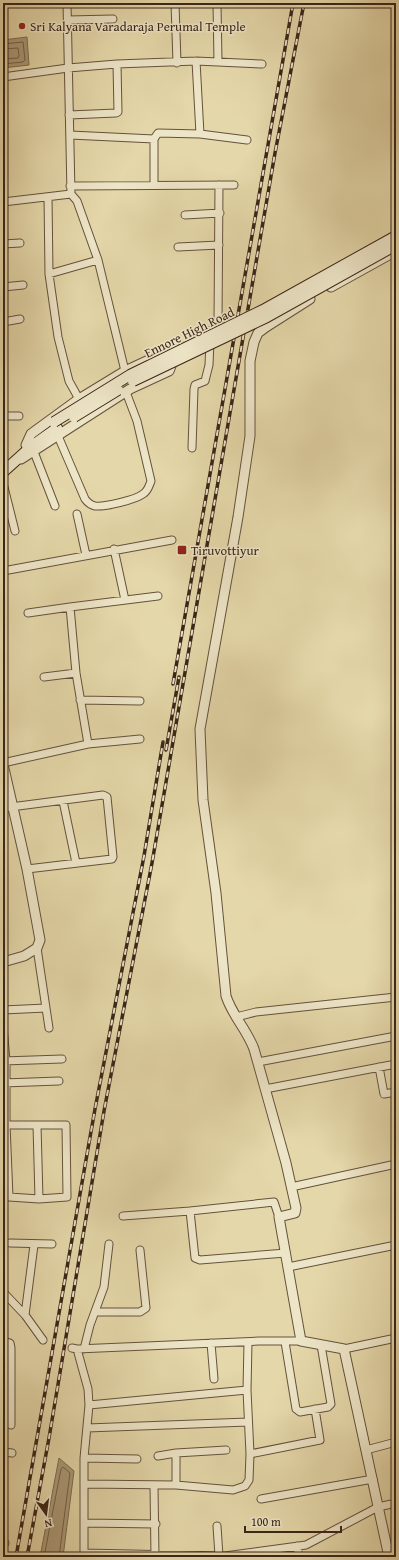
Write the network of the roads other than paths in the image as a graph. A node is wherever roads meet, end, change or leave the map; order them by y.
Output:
1 (67, 3) edge
2 (175, 3) edge
3 (217, 3) edge
4 (113, 19) dead end
5 (68, 20) junction
6 (196, 61) junction
7 (218, 62) junction
8 (177, 63) junction
9 (118, 64) junction
10 (262, 64) dead end
11 (68, 68) junction
12 (3, 77) edge
13 (69, 115) junction
14 (200, 134) junction
15 (70, 136) junction
16 (154, 139) junction
17 (247, 140) dead end
18 (219, 185) junction
19 (234, 185) dead end
20 (70, 186) junction
21 (154, 186) junction
22 (71, 194) junction
23 (48, 197) junction
24 (3, 202) edge
25 (220, 213) junction
26 (186, 214) dead end
27 (396, 236) edge
28 (20, 243) dead end
29 (3, 244) edge
30 (219, 245) junction
31 (396, 245) edge
32 (178, 247) dead end
33 (396, 251) edge
34 (98, 260) junction
35 (48, 274) junction
36 (23, 285) dead end
37 (3, 286) edge
38 (20, 319) dead end
39 (3, 322) edge
40 (210, 331) junction
41 (166, 352) junction
42 (125, 371) junction
43 (126, 392) junction
44 (78, 399) junction
45 (3, 416) edge
46 (19, 416) dead end
47 (56, 428) junction
48 (192, 448) dead end
49 (30, 449) junction
50 (8, 464) edge
51 (3, 472) edge
52 (3, 483) edge
53 (54, 506) dead end
54 (77, 514) dead end
55 (16, 531) dead end
56 (172, 540) dead end
57 (114, 549) junction
58 (86, 555) junction
59 (3, 571) edge
60 (158, 596) dead end
61 (125, 600) junction
62 (70, 607) junction
63 (28, 613) dead end
64 (76, 673) junction
65 (44, 677) dead end
66 (80, 700) junction
67 (140, 701) dead end
68 (140, 739) dead end
69 (88, 744) junction
70 (3, 763) edge
71 (63, 800) junction
72 (7, 808) edge
73 (76, 864) junction
74 (27, 869) junction
75 (37, 948) junction
76 (3, 962) edge
77 (396, 997) edge
78 (46, 1008) junction
79 (3, 1010) edge
80 (236, 1017) junction
81 (3, 1026) edge
82 (49, 1028) dead end
83 (396, 1036) edge
84 (62, 1059) dead end
85 (5, 1061) edge
86 (258, 1062) junction
87 (396, 1064) edge
88 (380, 1067) junction
89 (60, 1081) dead end
90 (4, 1083) edge
91 (265, 1089) junction
92 (396, 1092) edge
93 (4, 1125) edge
94 (37, 1125) junction
95 (396, 1164) edge
96 (291, 1187) junction
97 (39, 1199) junction
98 (190, 1211) junction
99 (123, 1216) dead end
100 (279, 1217) junction
101 (10, 1243) dead end
102 (52, 1244) dead end
103 (109, 1244) dead end
104 (34, 1245) junction
105 (396, 1245) edge
106 (140, 1250) dead end
107 (286, 1253) junction
108 (288, 1267) junction
109 (3, 1292) edge
110 (96, 1312) junction
111 (25, 1315) junction
112 (396, 1338) edge
113 (43, 1340) dead end
114 (3, 1341) edge
115 (301, 1341) junction
116 (248, 1342) junction
117 (285, 1342) junction
118 (211, 1343) junction
119 (321, 1345) junction
120 (78, 1349) junction
121 (344, 1349) junction
122 (214, 1380) dead end
123 (247, 1390) junction
124 (88, 1405) junction
125 (315, 1409) junction
126 (248, 1422) junction
127 (11, 1426) dead end
128 (87, 1428) junction
129 (396, 1442) edge
130 (226, 1450) dead end
131 (366, 1450) junction
132 (3, 1452) edge
133 (12, 1453) dead end
134 (176, 1453) junction
135 (250, 1454) junction
136 (158, 1456) dead end
137 (84, 1458) junction
138 (137, 1459) dead end
139 (373, 1479) junction
140 (84, 1484) junction
141 (176, 1485) junction
142 (154, 1486) junction
143 (261, 1499) dead end
144 (396, 1503) edge
145 (378, 1507) junction
146 (84, 1523) junction
147 (156, 1524) junction
148 (217, 1526) dead end
149 (297, 1546) junction
150 (84, 1555) edge
151 (155, 1556) edge
152 (220, 1556) junction
153 (299, 1557) edge
154 (389, 1557) edge

1 - 5 street
2 - 8 street
3 - 7 street
4 - 5 street
5 - 11 street
6 - 7 street
6 - 8 street
6 - 14 street
7 - 10 street
8 - 9 street
9 - 11 street
9 - 13 street
11 - 12 street
11 - 13 street
13 - 15 street
14 - 16 street
14 - 17 street
15 - 16 street
15 - 20 street
16 - 21 street
18 - 19 street
18 - 21 street
18 - 25 street
20 - 21 street
20 - 22 street
22 - 23 street
22 - 34 street
23 - 24 street
23 - 35 street
25 - 26 street
25 - 30 street
27 - 47 main road, Ennore High Road, bridge
28 - 29 street
30 - 32 street
30 - 40 street
31 - 47 main road, Ennore High Road, bridge
33 - 80 street
34 - 35 street
34 - 42 street
35 - 44 street
36 - 37 street
38 - 39 street
40 - 41 street
40 - 48 street
41 - 42 street
41 - 43 street
42 - 44 street
43 - 47 street
43 - 47 street
44 - 49 street
45 - 46 street
47 - 49 main road, Ennore High Road
47 - 49 street
47 - 50 main road, Ennore High Road
49 - 50 main road, Ennore High Road
49 - 53 street
50 - 51 main road, Ennore High Road
52 - 55 street
54 - 58 street
56 - 57 street
57 - 58 street
57 - 61 street
58 - 59 street
60 - 61 street
61 - 62 street
62 - 63 street
62 - 64 street
64 - 65 street
64 - 66 street
66 - 67 street
66 - 69 street
68 - 69 street
69 - 70 street
70 - 72 street
71 - 72 street
71 - 73 street
71 - 73 street
72 - 74 street
73 - 74 street
74 - 75 street
75 - 76 street
75 - 78 street
77 - 80 street
78 - 79 street
78 - 82 street
80 - 86 street
81 - 85 street
83 - 86 street
84 - 85 street
85 - 90 street
86 - 91 street
87 - 88 street
88 - 91 street
88 - 92 street
89 - 90 street
90 - 93 street
91 - 96 street
93 - 94 street
93 - 97 street
94 - 97 street
94 - 97 street
95 - 96 street
96 - 100 street
98 - 99 street
98 - 100 street
98 - 107 street
100 - 107 street
101 - 104 street
102 - 104 street
103 - 110 street
104 - 111 street
105 - 108 street
106 - 110 street
107 - 108 street
108 - 115 street
109 - 111 street
110 - 120 street
111 - 113 street
112 - 121 street
114 - 127 street
115 - 117 street
115 - 119 street
116 - 117 street
116 - 118 street
116 - 123 street
117 - 125 street
118 - 120 street
118 - 122 street
119 - 121 street
119 - 125 street
120 - 124 street
121 - 131 street
123 - 124 street
123 - 126 street
124 - 128 street
125 - 135 street
126 - 128 street
126 - 135 street
128 - 137 street
129 - 131 street
130 - 134 street
131 - 139 street
132 - 133 street
134 - 136 street
134 - 141 street
135 - 141 street
137 - 138 street
137 - 140 street
139 - 143 street
139 - 145 street
140 - 142 street
140 - 146 street
141 - 142 street
142 - 147 street
144 - 145 street
145 - 149 street
145 - 154 street
146 - 147 street
146 - 150 street
147 - 151 street
148 - 152 street
149 - 152 street
149 - 153 street
150 - 151 street
151 - 152 street

